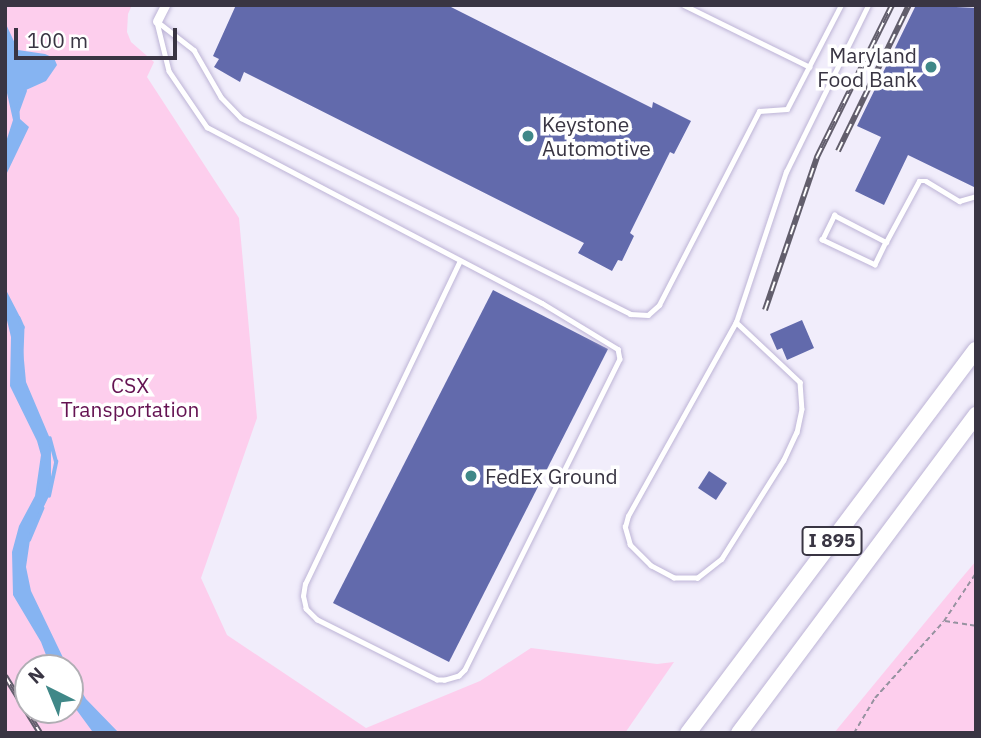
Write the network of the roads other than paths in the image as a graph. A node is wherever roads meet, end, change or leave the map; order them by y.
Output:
1 (165, 5) edge
2 (684, 5) edge
3 (841, 5) edge
4 (868, 5) edge
5 (157, 22) junction
6 (810, 67) junction
7 (976, 196) edge
8 (886, 242) junction
9 (460, 261) junction
10 (736, 322) junction
11 (976, 350) edge
12 (976, 415) edge
13 (688, 733) edge
14 (738, 733) edge

1 - 5 street
2 - 6 lane
3 - 6 lane
4 - 10 lane
5 - 6 lane
5 - 9 lane
7 - 8 lane
8 - 8 lane
9 - 9 lane
10 - 10 lane
11 - 13 highway, I 895
12 - 14 highway, I 895

